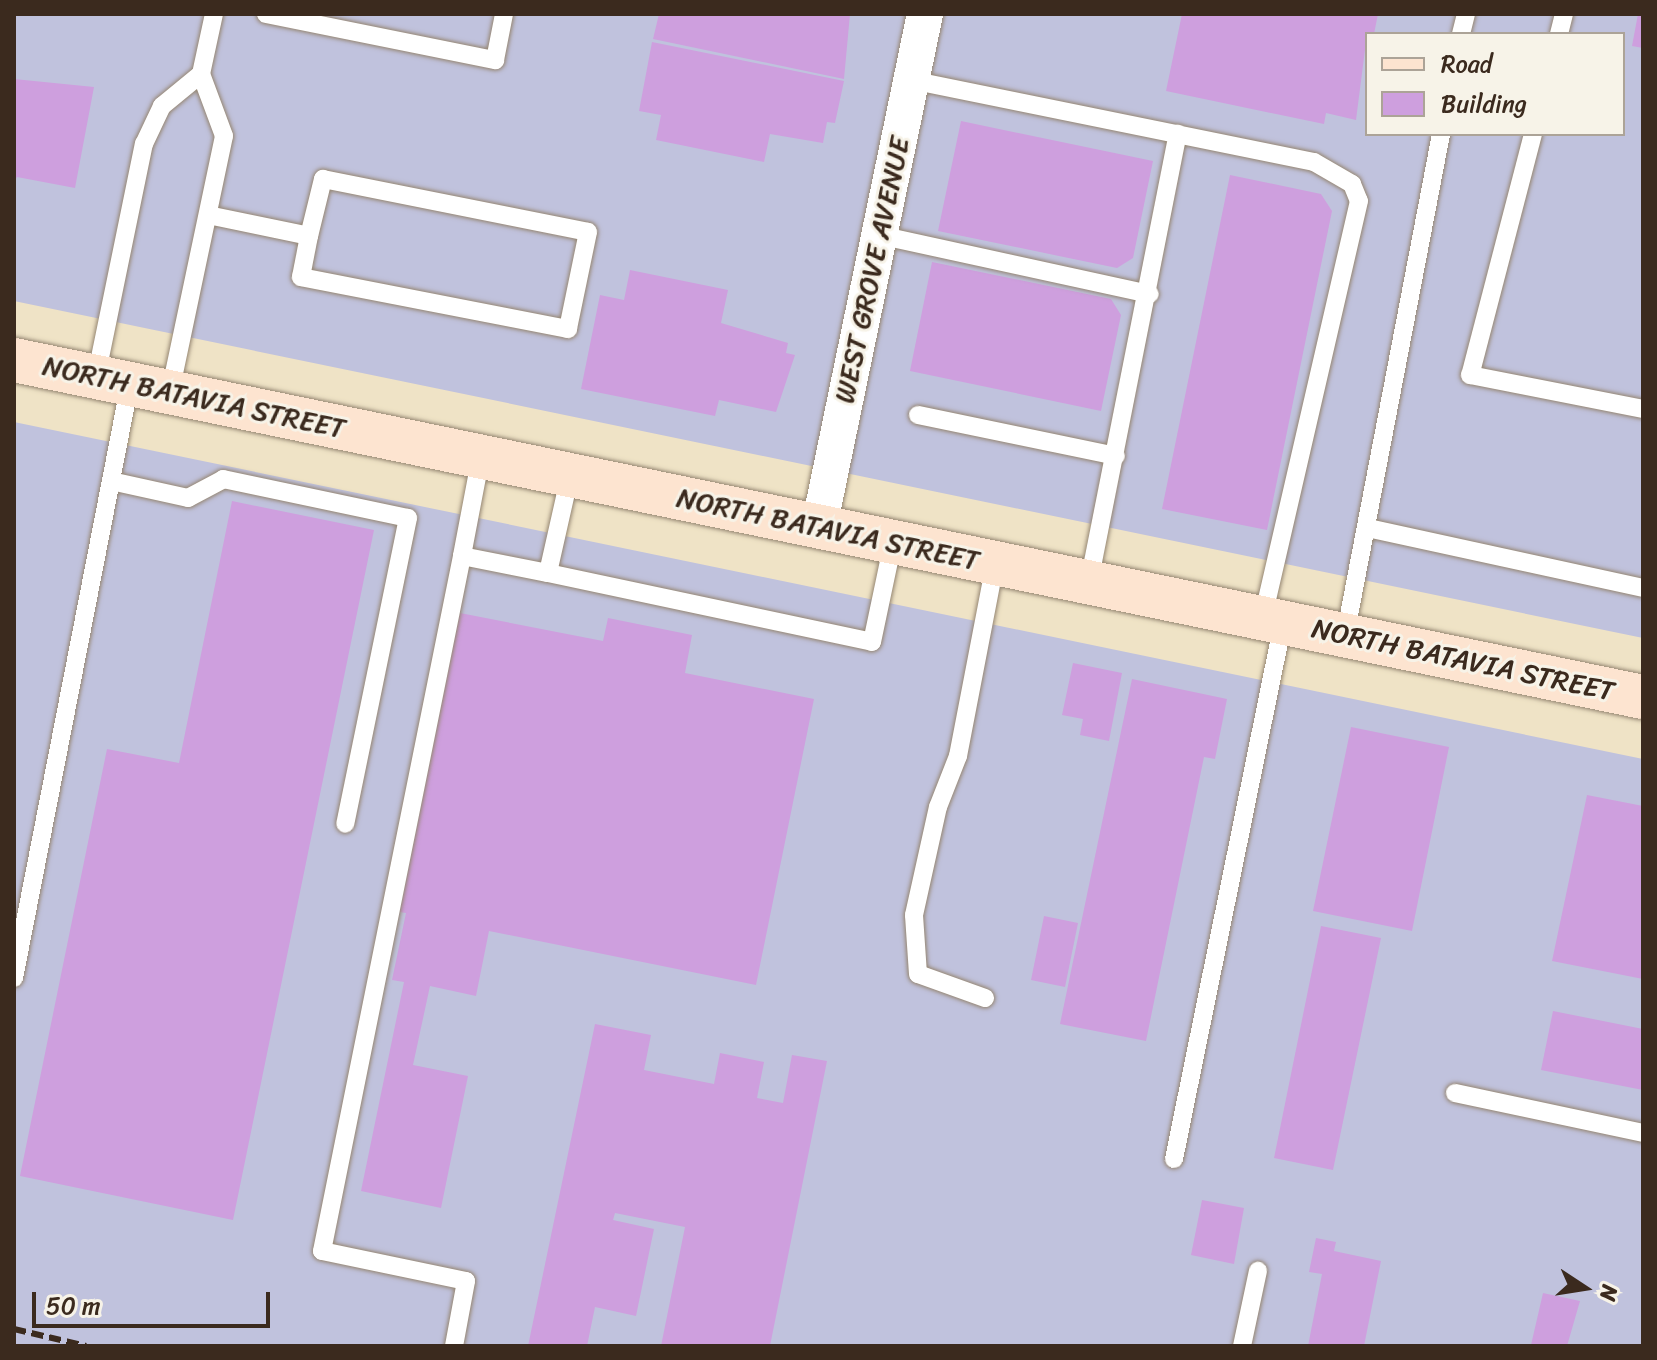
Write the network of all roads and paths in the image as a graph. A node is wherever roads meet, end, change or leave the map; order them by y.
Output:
1 (214, 14) edge
2 (266, 14) edge
3 (504, 14) edge
4 (925, 14) edge
5 (201, 74) junction
6 (911, 80) junction
7 (1178, 134) junction
8 (1441, 136) edge
9 (1532, 136) edge
10 (208, 215) junction
11 (879, 235) junction
12 (309, 236) junction
13 (1150, 294) junction
14 (14, 360) edge
15 (132, 384) junction
16 (1643, 409) edge
17 (918, 415) dead end
18 (481, 456) junction
19 (1116, 456) junction
20 (570, 475) junction
21 (111, 481) junction
22 (819, 527) junction
23 (1368, 528) junction
24 (893, 542) junction
25 (462, 556) junction
26 (995, 563) junction
27 (548, 573) junction
28 (1089, 582) junction
29 (1643, 588) edge
30 (1273, 620) junction
31 (1345, 636) junction
32 (1643, 697) edge
33 (345, 824) dead end
34 (14, 978) edge
35 (985, 998) dead end
36 (1455, 1093) dead end
37 (1643, 1133) edge
38 (1174, 1159) dead end
39 (1258, 1271) dead end
40 (454, 1346) edge
41 (1242, 1346) edge

1 - 5 lane
2 - 3 lane
4 - 6 street, WEST GROVE AVENUE
5 - 10 lane
5 - 15 lane
6 - 7 lane
6 - 11 street, WEST GROVE AVENUE
7 - 13 lane
7 - 30 lane
8 - 23 lane
9 - 16 lane
10 - 12 lane
10 - 15 lane
11 - 13 lane
11 - 22 street, WEST GROVE AVENUE
12 - 12 lane
13 - 19 lane
14 - 15 main road, NORTH BATAVIA STREET
15 - 18 main road, NORTH BATAVIA STREET
15 - 21 lane
17 - 19 lane
18 - 20 main road, NORTH BATAVIA STREET
18 - 25 lane
19 - 28 lane
20 - 22 main road, NORTH BATAVIA STREET
20 - 27 lane
21 - 33 lane
21 - 34 lane
22 - 24 main road, NORTH BATAVIA STREET
23 - 29 lane
23 - 31 lane
24 - 26 main road, NORTH BATAVIA STREET
24 - 27 lane
25 - 27 lane
25 - 40 lane
26 - 28 main road, NORTH BATAVIA STREET
26 - 35 lane
28 - 30 main road, NORTH BATAVIA STREET
30 - 31 main road, NORTH BATAVIA STREET
30 - 38 lane
31 - 32 main road, NORTH BATAVIA STREET
36 - 37 lane
39 - 41 lane

